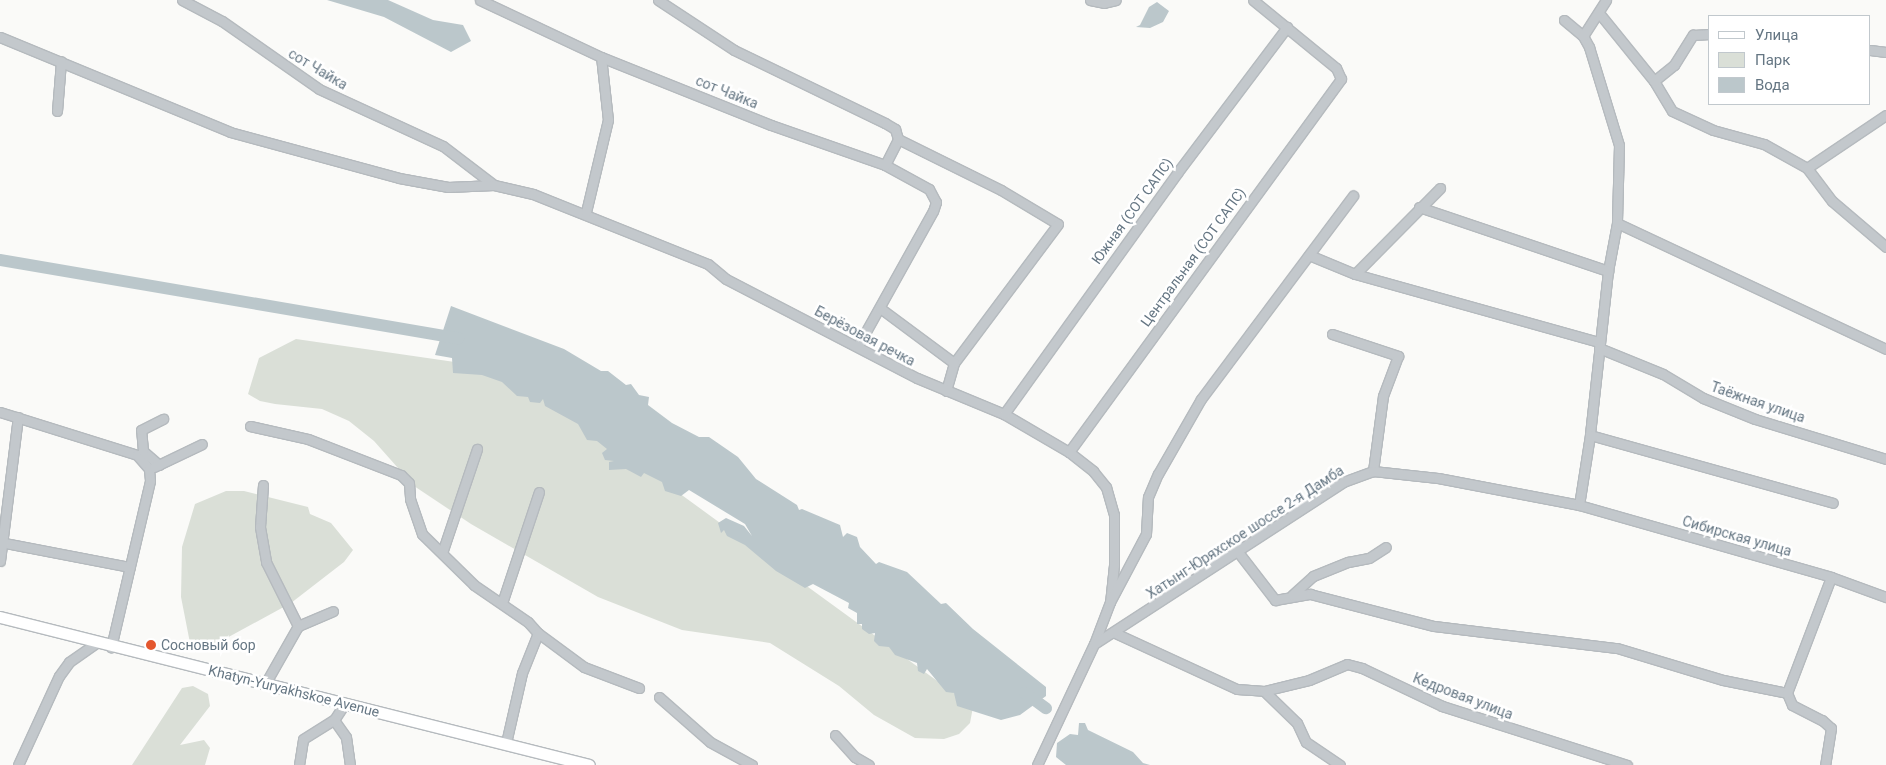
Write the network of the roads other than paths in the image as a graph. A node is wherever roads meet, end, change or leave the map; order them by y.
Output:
1 (182, 0) edge
2 (480, 0) edge
3 (658, 0) edge
4 (1090, 0) edge
5 (1116, 0) edge
6 (1254, 0) edge
7 (1606, 0) edge
8 (1599, 13) junction
9 (1564, 20) dead end
10 (1288, 27) junction
11 (1708, 34) edge
12 (1583, 36) junction
13 (0, 37) edge
14 (1871, 50) edge
15 (1886, 52) edge
16 (601, 57) junction
17 (61, 62) junction
18 (1654, 81) junction
19 (57, 111) dead end
20 (1886, 115) edge
21 (898, 139) junction
22 (885, 166) junction
23 (1807, 168) junction
24 (494, 185) junction
25 (1440, 188) dead end
26 (1353, 196) dead end
27 (1419, 207) junction
28 (586, 212) junction
29 (1617, 222) junction
30 (1885, 244) edge
31 (1310, 255) junction
32 (1608, 271) junction
33 (1356, 274) junction
34 (880, 308) junction
35 (1332, 334) dead end
36 (1599, 345) junction
37 (858, 346) junction
38 (1886, 349) edge
39 (954, 363) junction
40 (946, 391) junction
41 (0, 412) edge
42 (1004, 414) junction
43 (18, 417) junction
44 (163, 419) dead end
45 (250, 426) dead end
46 (1590, 435) junction
47 (202, 444) dead end
48 (477, 450) dead end
49 (1069, 452) junction
50 (1886, 459) edge
51 (158, 464) junction
52 (149, 469) junction
53 (1373, 470) junction
54 (263, 485) dead end
55 (539, 492) dead end
56 (1833, 503) dead end
57 (1579, 505) junction
58 (1, 542) edge
59 (1386, 547) dead end
60 (1238, 552) junction
61 (442, 553) junction
62 (0, 561) edge
63 (130, 567) junction
64 (1831, 577) junction
65 (1292, 595) junction
66 (1886, 596) edge
67 (1110, 602) junction
68 (502, 604) junction
69 (333, 611) dead end
70 (0, 617) edge
71 (298, 626) junction
72 (538, 633) junction
73 (1115, 633) junction
74 (96, 644) junction
75 (1094, 644) junction
76 (111, 647) junction
77 (265, 684) junction
78 (639, 688) dead end
79 (1264, 691) junction
80 (1787, 694) junction
81 (659, 698) dead end
82 (346, 703) junction
83 (334, 720) junction
84 (835, 735) dead end
85 (506, 743) junction
86 (18, 765) edge
87 (299, 765) edge
88 (350, 765) edge
89 (589, 765) edge
90 (752, 765) edge
91 (869, 765) edge
92 (1037, 765) edge
93 (1340, 765) edge
94 (1627, 765) edge
95 (1825, 765) edge

1 - 24 street, сот Чайка
2 - 16 street, сот Чайка
3 - 21 street
4 - 5 street
6 - 10 street
7 - 8 street
8 - 12 street
8 - 18 street
9 - 12 street
10 - 42 street, Южная (СОТ САПС)
10 - 49 street, Центральная (СОТ САПС)
11 - 18 street
12 - 29 street
13 - 17 street
14 - 15 street
16 - 22 street, сот Чайка
16 - 28 street
17 - 19 street
17 - 24 street
18 - 23 street
20 - 23 street
21 - 22 street
21 - 39 street
22 - 34 street, сот Чайка
23 - 30 street
24 - 28 street, Берёзовая речка
25 - 27 street
26 - 31 street
27 - 32 street
27 - 33 street
28 - 37 street, Берёзовая речка
29 - 32 street
29 - 38 street
31 - 33 street, Таёжная улица
31 - 67 street
32 - 36 street
33 - 36 street, Таёжная улица
34 - 37 street
34 - 39 street
35 - 53 street
36 - 46 street
36 - 50 street, Таёжная улица
37 - 40 street, Берёзовая речка
39 - 40 street
40 - 42 street, Берёзовая речка
41 - 43 street
42 - 49 street, Берёзовая речка
43 - 52 street
43 - 58 street
44 - 51 street
45 - 61 street
46 - 56 street
46 - 57 street
47 - 51 street
48 - 61 street
49 - 67 street, Берёзовая речка
51 - 52 street
52 - 63 street
53 - 57 street, Хатынг-Юряхское шоссе 2-я Дамба
53 - 60 street, Хатынг-Юряхское шоссе 2-я Дамба
54 - 71 street
55 - 68 street
57 - 64 street, Сибирская улица
58 - 62 street
58 - 63 street
59 - 65 street
60 - 65 street
60 - 73 street, Хатынг-Юряхское шоссе 2-я Дамба
61 - 68 street
63 - 76 street
64 - 66 street, Сибирская улица
64 - 80 street
65 - 80 street
67 - 75 street
68 - 72 street
69 - 71 street
70 - 74 main road, Khatyn-Yuryakhskoe Avenue
71 - 77 street
72 - 78 street
72 - 85 street
73 - 75 street, Хатынг-Юряхское шоссе 2-я Дамба
73 - 79 street, Кедровая улица
74 - 76 main road, Khatyn-Yuryakhskoe Avenue
74 - 86 street
75 - 92 street
76 - 77 main road, Khatyn-Yuryakhskoe Avenue
77 - 82 main road, Khatyn-Yuryakhskoe Avenue
79 - 93 street
79 - 94 street, Кедровая улица
80 - 95 street
81 - 90 street
82 - 83 street
82 - 85 main road, Khatyn-Yuryakhskoe Avenue
83 - 87 street
83 - 88 street
84 - 91 street
85 - 89 main road, Khatyn-Yuryakhskoe Avenue

